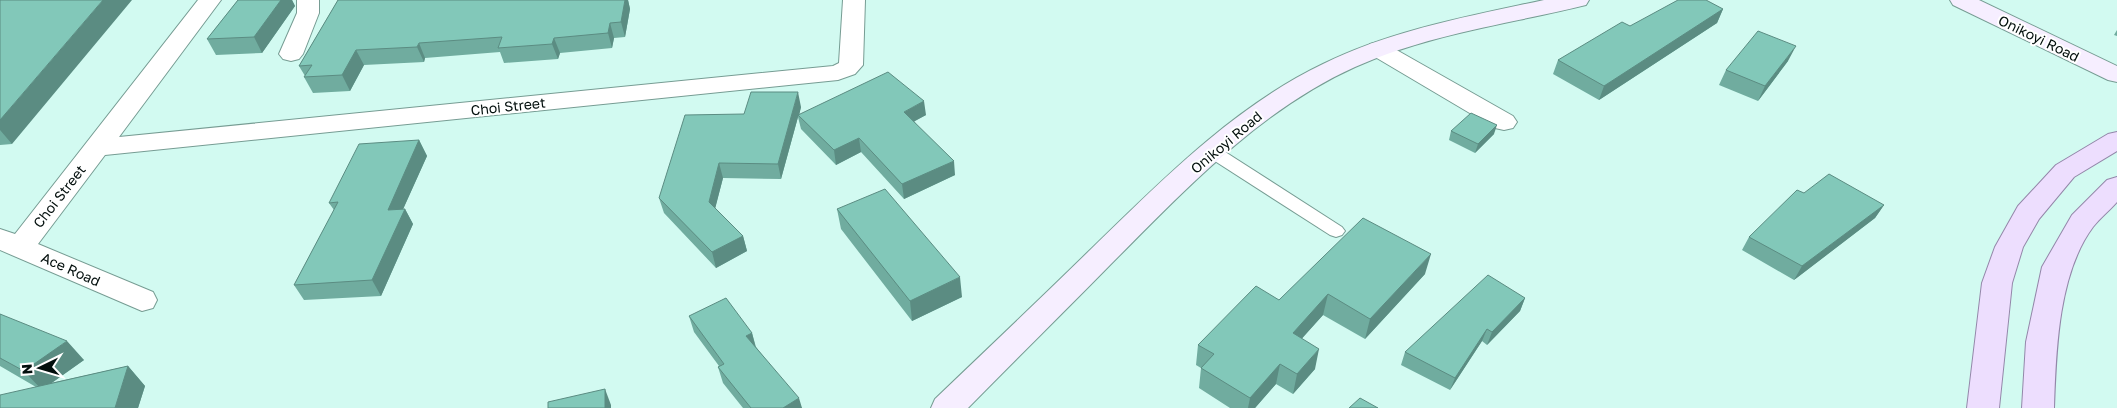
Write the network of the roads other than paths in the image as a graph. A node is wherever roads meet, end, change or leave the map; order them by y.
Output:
1 (210, 0) edge
2 (308, 0) edge
3 (854, 0) edge
4 (1578, 0) edge
5 (1961, 0) edge
6 (1378, 50) junction
7 (291, 54) dead end
8 (2117, 75) edge
9 (1504, 122) dead end
10 (2117, 140) edge
11 (98, 147) junction
12 (1213, 152) junction
13 (2117, 186) edge
14 (1336, 231) dead end
15 (10, 242) edge
16 (142, 300) dead end
17 (947, 408) edge
18 (1982, 408) edge
19 (2038, 408) edge

1 - 11 street, Choi Street
2 - 7 street
3 - 11 street, Choi Street
4 - 6 street, Onikoyi Road
5 - 8 street, Onikoyi Road
6 - 9 street
6 - 12 street, Onikoyi Road
10 - 18 main road
11 - 15 street, Choi Street
12 - 14 lane
12 - 17 street, Onikoyi Road
13 - 19 main road
15 - 16 street, Ace Road

